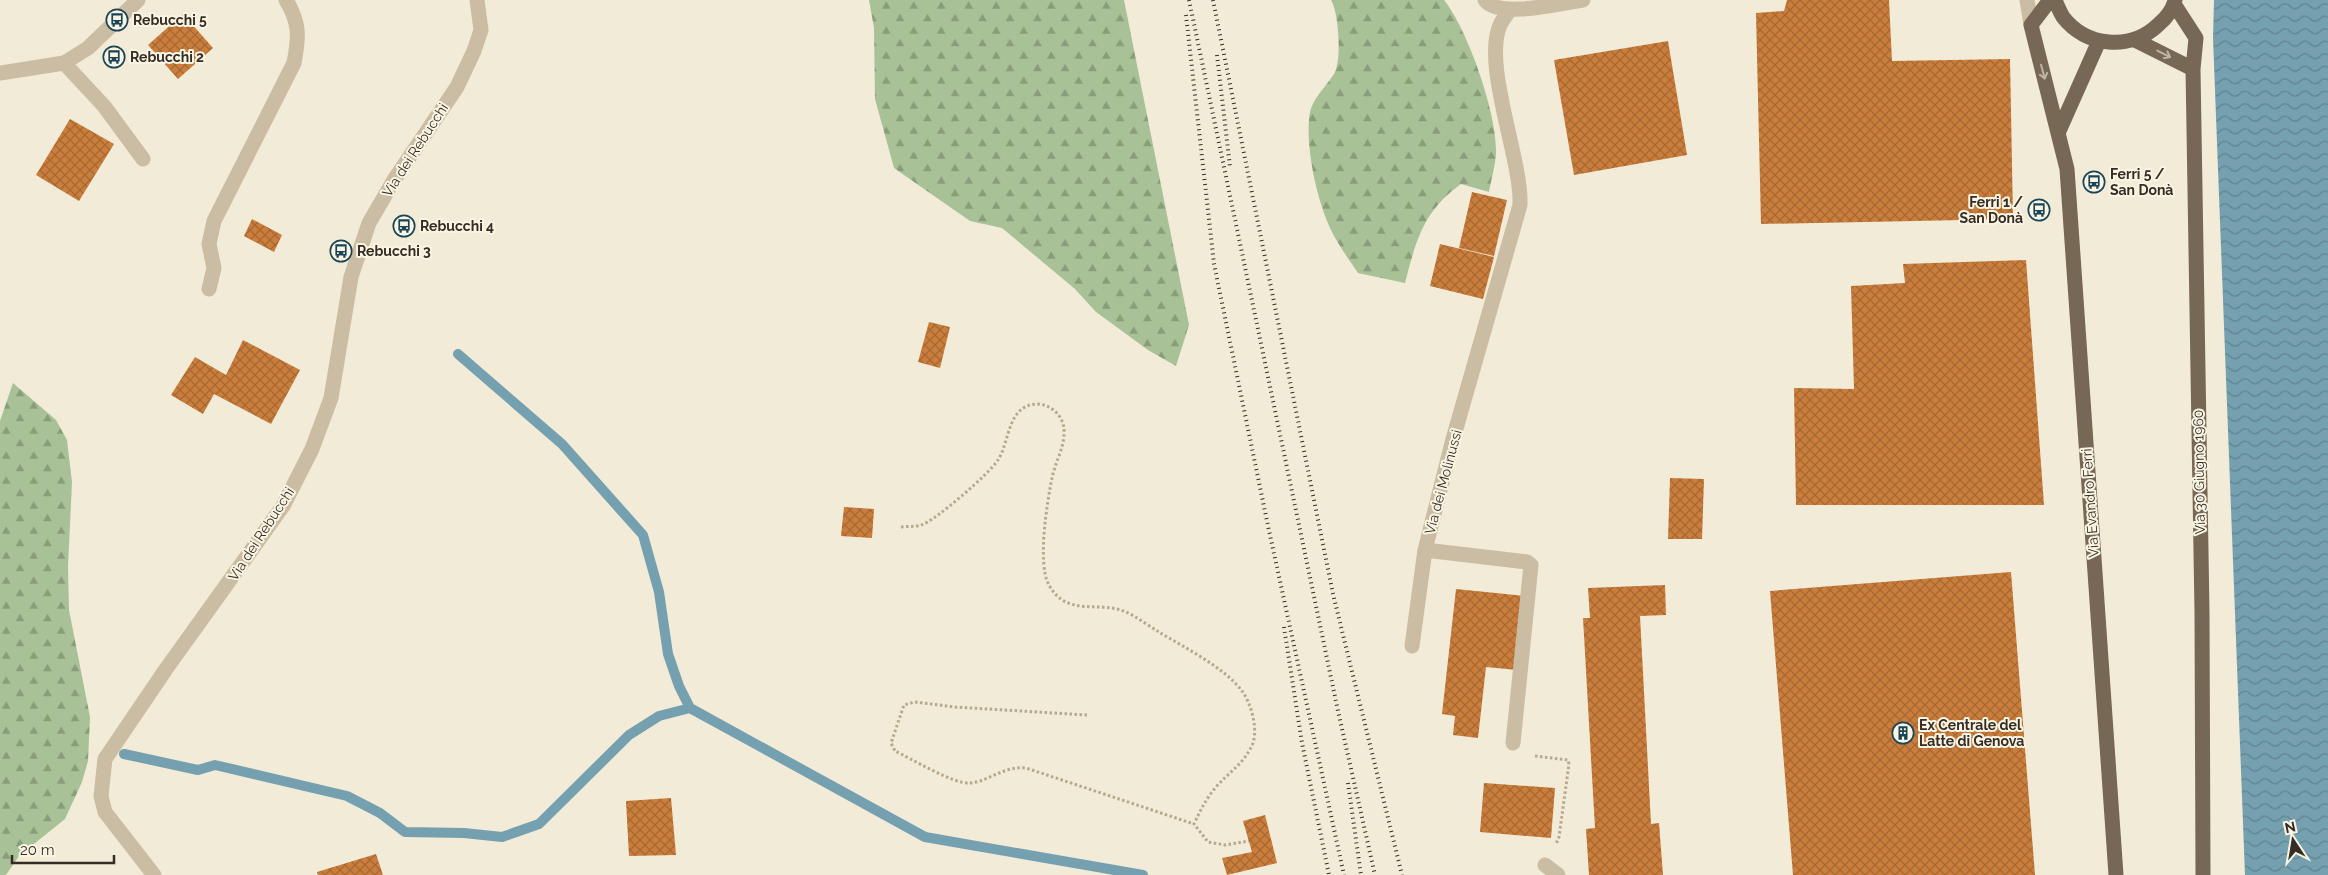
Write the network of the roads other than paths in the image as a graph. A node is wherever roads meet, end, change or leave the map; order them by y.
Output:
1 (138, 0) edge
2 (286, 0) edge
3 (477, 0) edge
4 (1485, 0) edge
5 (1583, 0) edge
6 (2027, 0) edge
7 (2050, 0) edge
8 (2055, 0) edge
9 (2175, 2) edge
10 (1509, 11) junction
11 (2031, 25) junction
12 (2135, 40) junction
13 (2099, 41) junction
14 (64, 63) junction
15 (2192, 69) junction
16 (0, 73) edge
17 (2059, 131) junction
18 (143, 159) dead end
19 (210, 289) dead end
20 (1425, 550) junction
21 (1412, 646) dead end
22 (1513, 743) road end
23 (1545, 865) road end
24 (154, 875) edge
25 (1558, 875) edge
26 (2116, 875) edge
27 (2203, 875) edge

1 - 14 street
2 - 19 street
3 - 24 street, Via dei Rebucchi
4 - 10 street
5 - 10 street
6 - 11 street
7 - 11 main road
8 - 13 main road
9 - 12 main road
9 - 15 main road, Via 30 Giugno 1960
10 - 20 street, Via dei Molinussi
11 -> 17 main road, Via Evandro Ferri
12 - 13 main road
12 -> 15 main road
13 - 17 main road
14 - 16 street
14 - 18 street
15 - 27 main road, Via 30 Giugno 1960
17 - 26 main road, Via Evandro Ferri
20 - 21 street
20 - 22 street, Via dei Molinussi
23 - 25 street

